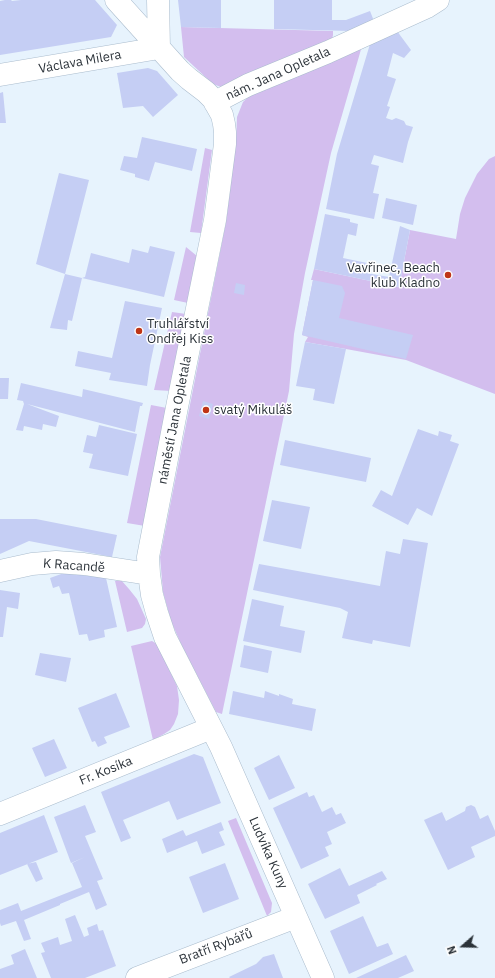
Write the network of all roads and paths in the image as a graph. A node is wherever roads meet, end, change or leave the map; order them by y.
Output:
1 (116, 0) edge
2 (158, 0) edge
3 (438, 0) edge
4 (159, 48) junction
5 (0, 75) edge
6 (215, 103) junction
7 (0, 571) edge
8 (149, 574) junction
9 (211, 728) junction
10 (0, 814) edge
11 (296, 917) junction
12 (137, 978) edge
13 (323, 978) edge

1 - 4 street, nám. Jana Opletala
2 - 4 street
3 - 6 street, nám. Jana Opletala
4 - 5 street, Václava Milera
4 - 6 street, nám. Jana Opletala
6 - 8 street, náměstí Jana Opletala
7 - 8 street, K Racandě
8 - 9 street, náměstí Jana Opletala
9 - 10 street, Fr. Kosíka
9 - 11 street, Ludvíka Kuny
11 - 12 street, Bratří Rybářů
11 - 13 street, Ludvíka Kuny

